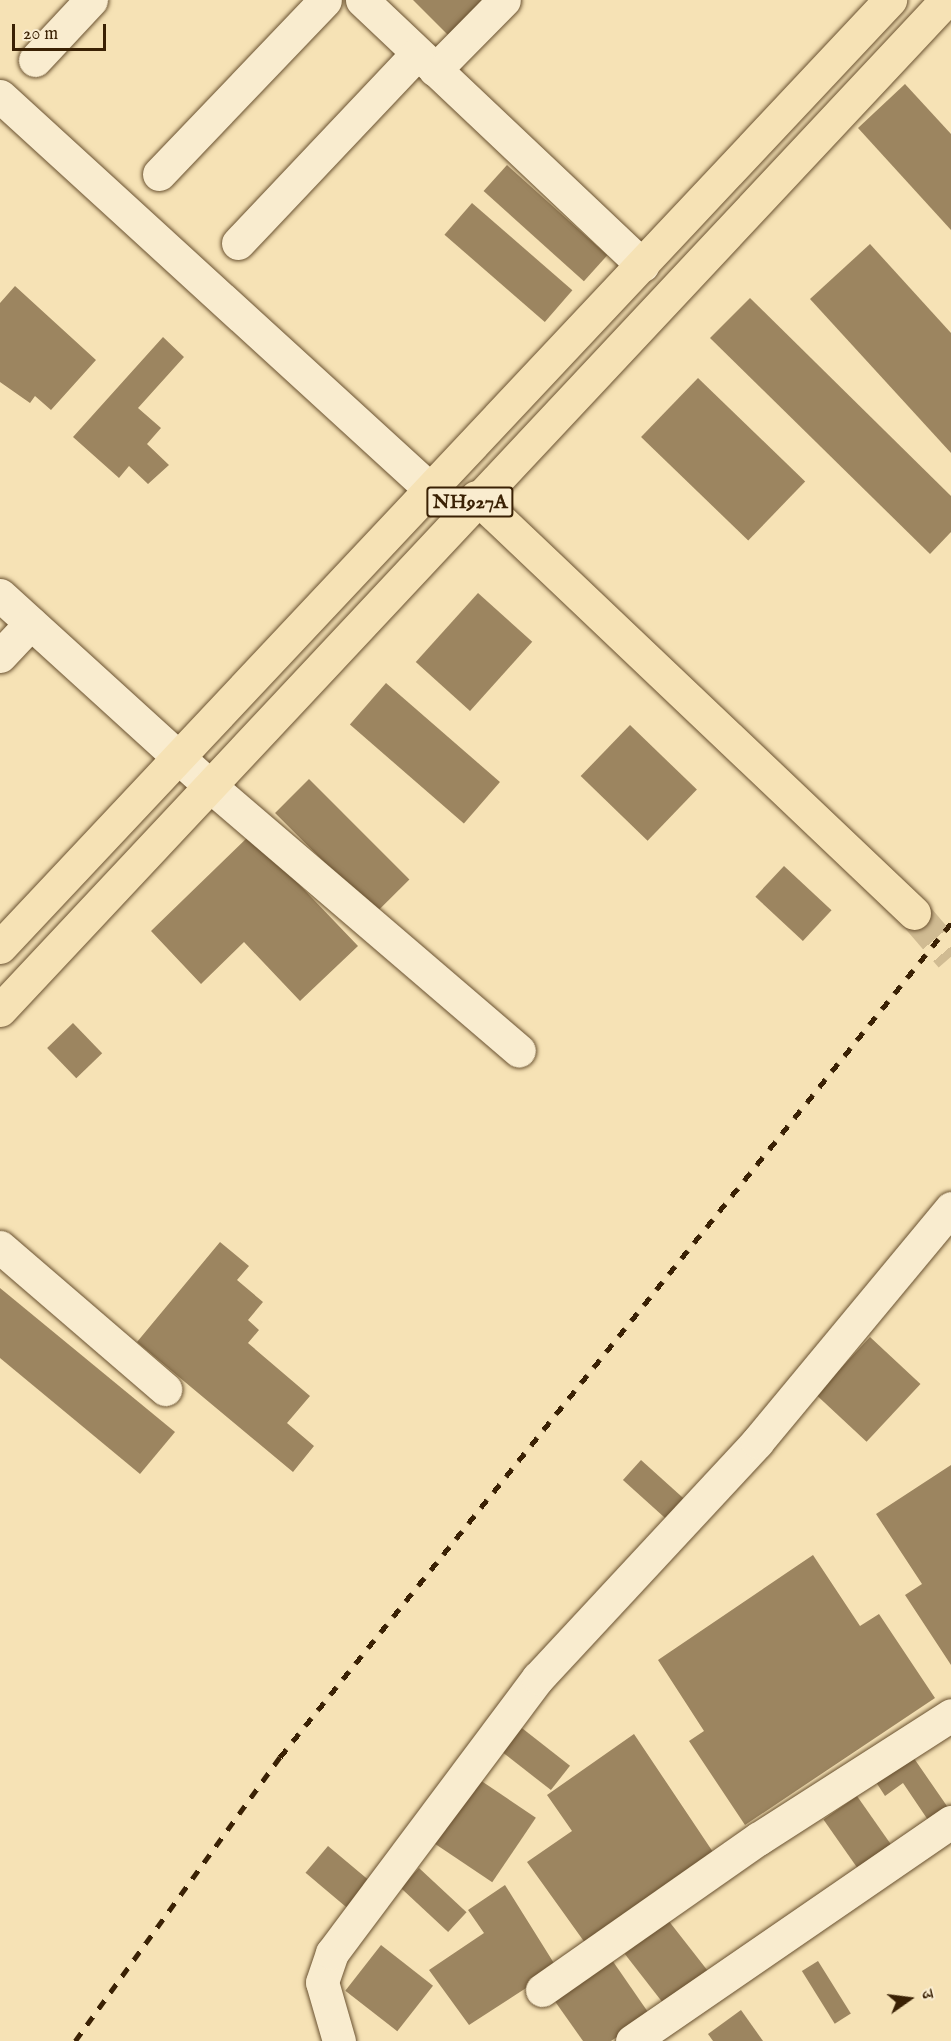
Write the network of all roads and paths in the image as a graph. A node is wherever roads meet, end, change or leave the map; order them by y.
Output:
1 (91, 0) edge
2 (325, 0) edge
3 (362, 0) edge
4 (504, 0) edge
5 (890, 0) edge
6 (946, 0) edge
7 (35, 60) dead end
8 (426, 62) junction
9 (0, 96) edge
10 (159, 174) dead end
11 (238, 243) dead end
12 (642, 265) junction
13 (431, 490) junction
14 (476, 497) junction
15 (0, 595) edge
16 (31, 623) junction
17 (0, 656) edge
18 (177, 756) junction
19 (208, 785) junction
20 (914, 913) tunnel mouth
21 (0, 947) edge
22 (0, 1010) edge
23 (519, 1051) dead end
24 (951, 1208) edge
25 (0, 1247) edge
26 (165, 1389) dead end
27 (951, 1715) edge
28 (951, 1822) edge
29 (542, 1990) dead end
30 (339, 2041) edge
31 (632, 2041) edge

1 - 7 street
2 - 10 street
3 - 8 street
4 - 8 street
5 - 12 main road, NH927A
6 - 14 main road, NH927A
8 - 11 street
8 - 12 street
9 - 13 street
12 - 13 main road, NH927A
13 - 18 main road, NH927A
14 - 19 main road, NH927A
14 - 20 main road
15 - 16 street
16 - 17 street
16 - 18 street
18 - 19 street
18 - 21 main road, NH927A
19 - 22 main road, NH927A
19 - 23 street
24 - 30 street
25 - 26 street
27 - 29 street
28 - 31 street

